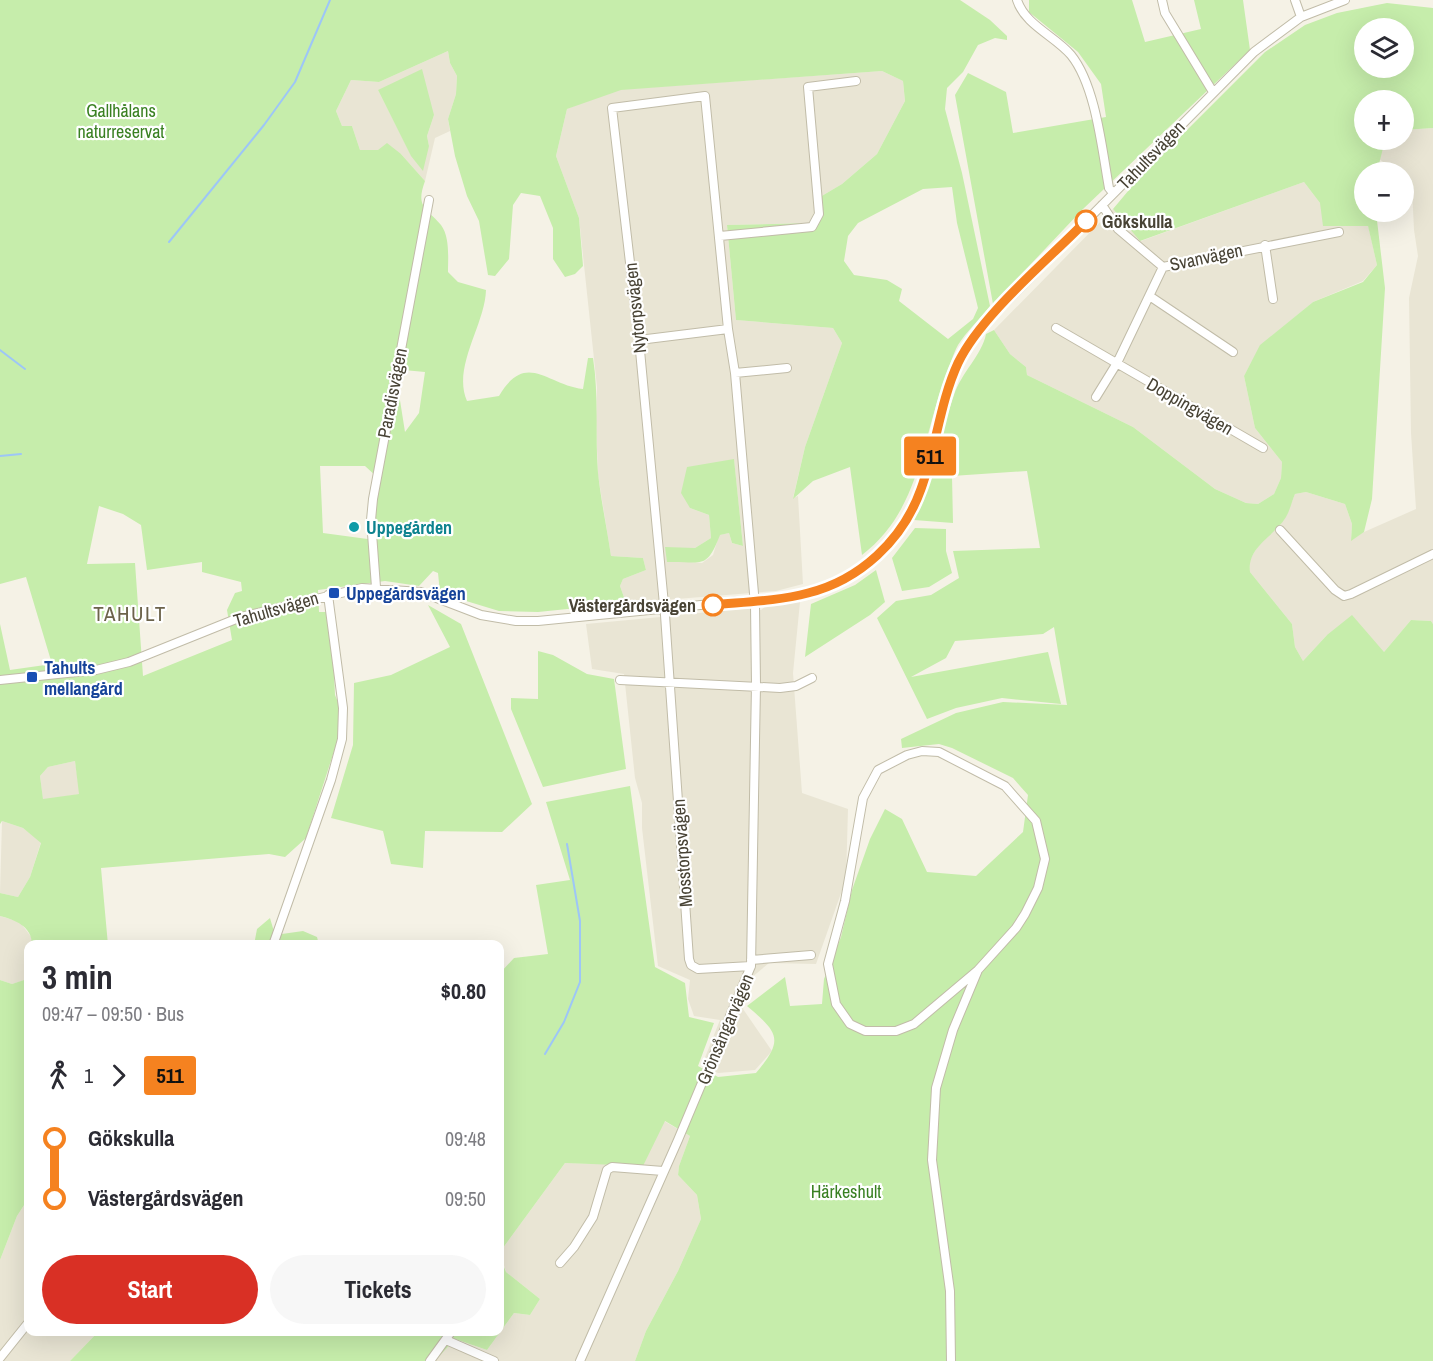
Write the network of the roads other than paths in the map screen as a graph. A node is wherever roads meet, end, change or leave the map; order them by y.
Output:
1 (1017, 0) edge
2 (1162, 0) edge
3 (1295, 0) edge
4 (1344, 0) edge
5 (1301, 17) junction
6 (856, 81) dead end
7 (1213, 92) junction
8 (1113, 193) junction
9 (429, 200) dead end
10 (1102, 205) junction
11 (1339, 232) dead end
12 (720, 236) junction
13 (1265, 245) junction
14 (1163, 267) junction
15 (1151, 297) junction
16 (1273, 299) dead end
17 (1056, 328) dead end
18 (728, 329) junction
19 (639, 340) junction
20 (1233, 352) dead end
21 (1117, 363) junction
22 (787, 369) dead end
23 (735, 373) junction
24 (1096, 397) dead end
25 (1263, 448) dead end
26 (1280, 530) dead end
27 (1433, 554) edge
28 (376, 587) junction
29 (328, 595) junction
30 (754, 601) junction
31 (664, 606) junction
32 (812, 678) dead end
33 (0, 680) edge
34 (620, 680) dead end
35 (670, 681) junction
36 (756, 686) junction
37 (275, 940) edge
38 (810, 955) dead end
39 (751, 963) junction
40 (978, 969) junction
41 (663, 1171) junction
42 (560, 1263) dead end
43 (24, 1328) edge
44 (448, 1336) edge
45 (446, 1340) junction
46 (0, 1358) edge
47 (430, 1361) edge
48 (494, 1361) edge
49 (579, 1361) edge
50 (951, 1361) edge

1 - 8 street
2 - 7 street
3 - 5 street
4 - 5 street, Tahultsvägen
5 - 7 street, Tahultsvägen
6 - 12 street
7 - 8 street, Tahultsvägen
8 - 10 street, Tahultsvägen
9 - 28 street, Paradisvägen
10 - 14 street, Svanvägen
10 - 30 street, Tahultsvägen
11 - 13 street, Svanvägen
12 - 18 street
12 - 19 street, Nytorpsvägen
13 - 14 street, Svanvägen
13 - 16 street, Svanvägen
14 - 15 street
15 - 20 street
15 - 21 street
17 - 21 street, Doppingvägen
18 - 19 street
18 - 23 street
19 - 31 street, Nytorpsvägen
21 - 24 street
21 - 25 street, Doppingvägen
22 - 23 street
23 - 30 street
26 - 27 street
28 - 29 street, Tahultsvägen
28 - 31 street, Tahultsvägen
29 - 33 street, Tahultsvägen
29 - 37 street
30 - 31 street, Tahultsvägen
30 - 36 street, Grönsångarvägen
31 - 35 street, Mosstorpsvägen
32 - 36 street
34 - 35 street
35 - 36 street
35 - 39 street, Mosstorpsvägen
36 - 39 street, Grönsångarvägen
38 - 39 street
39 - 41 street, Grönsångarvägen
40 - 40 street
40 - 50 street
41 - 42 street
41 - 49 street, Grönsångarvägen
43 - 46 street
44 - 45 street
45 - 47 street
45 - 48 street

